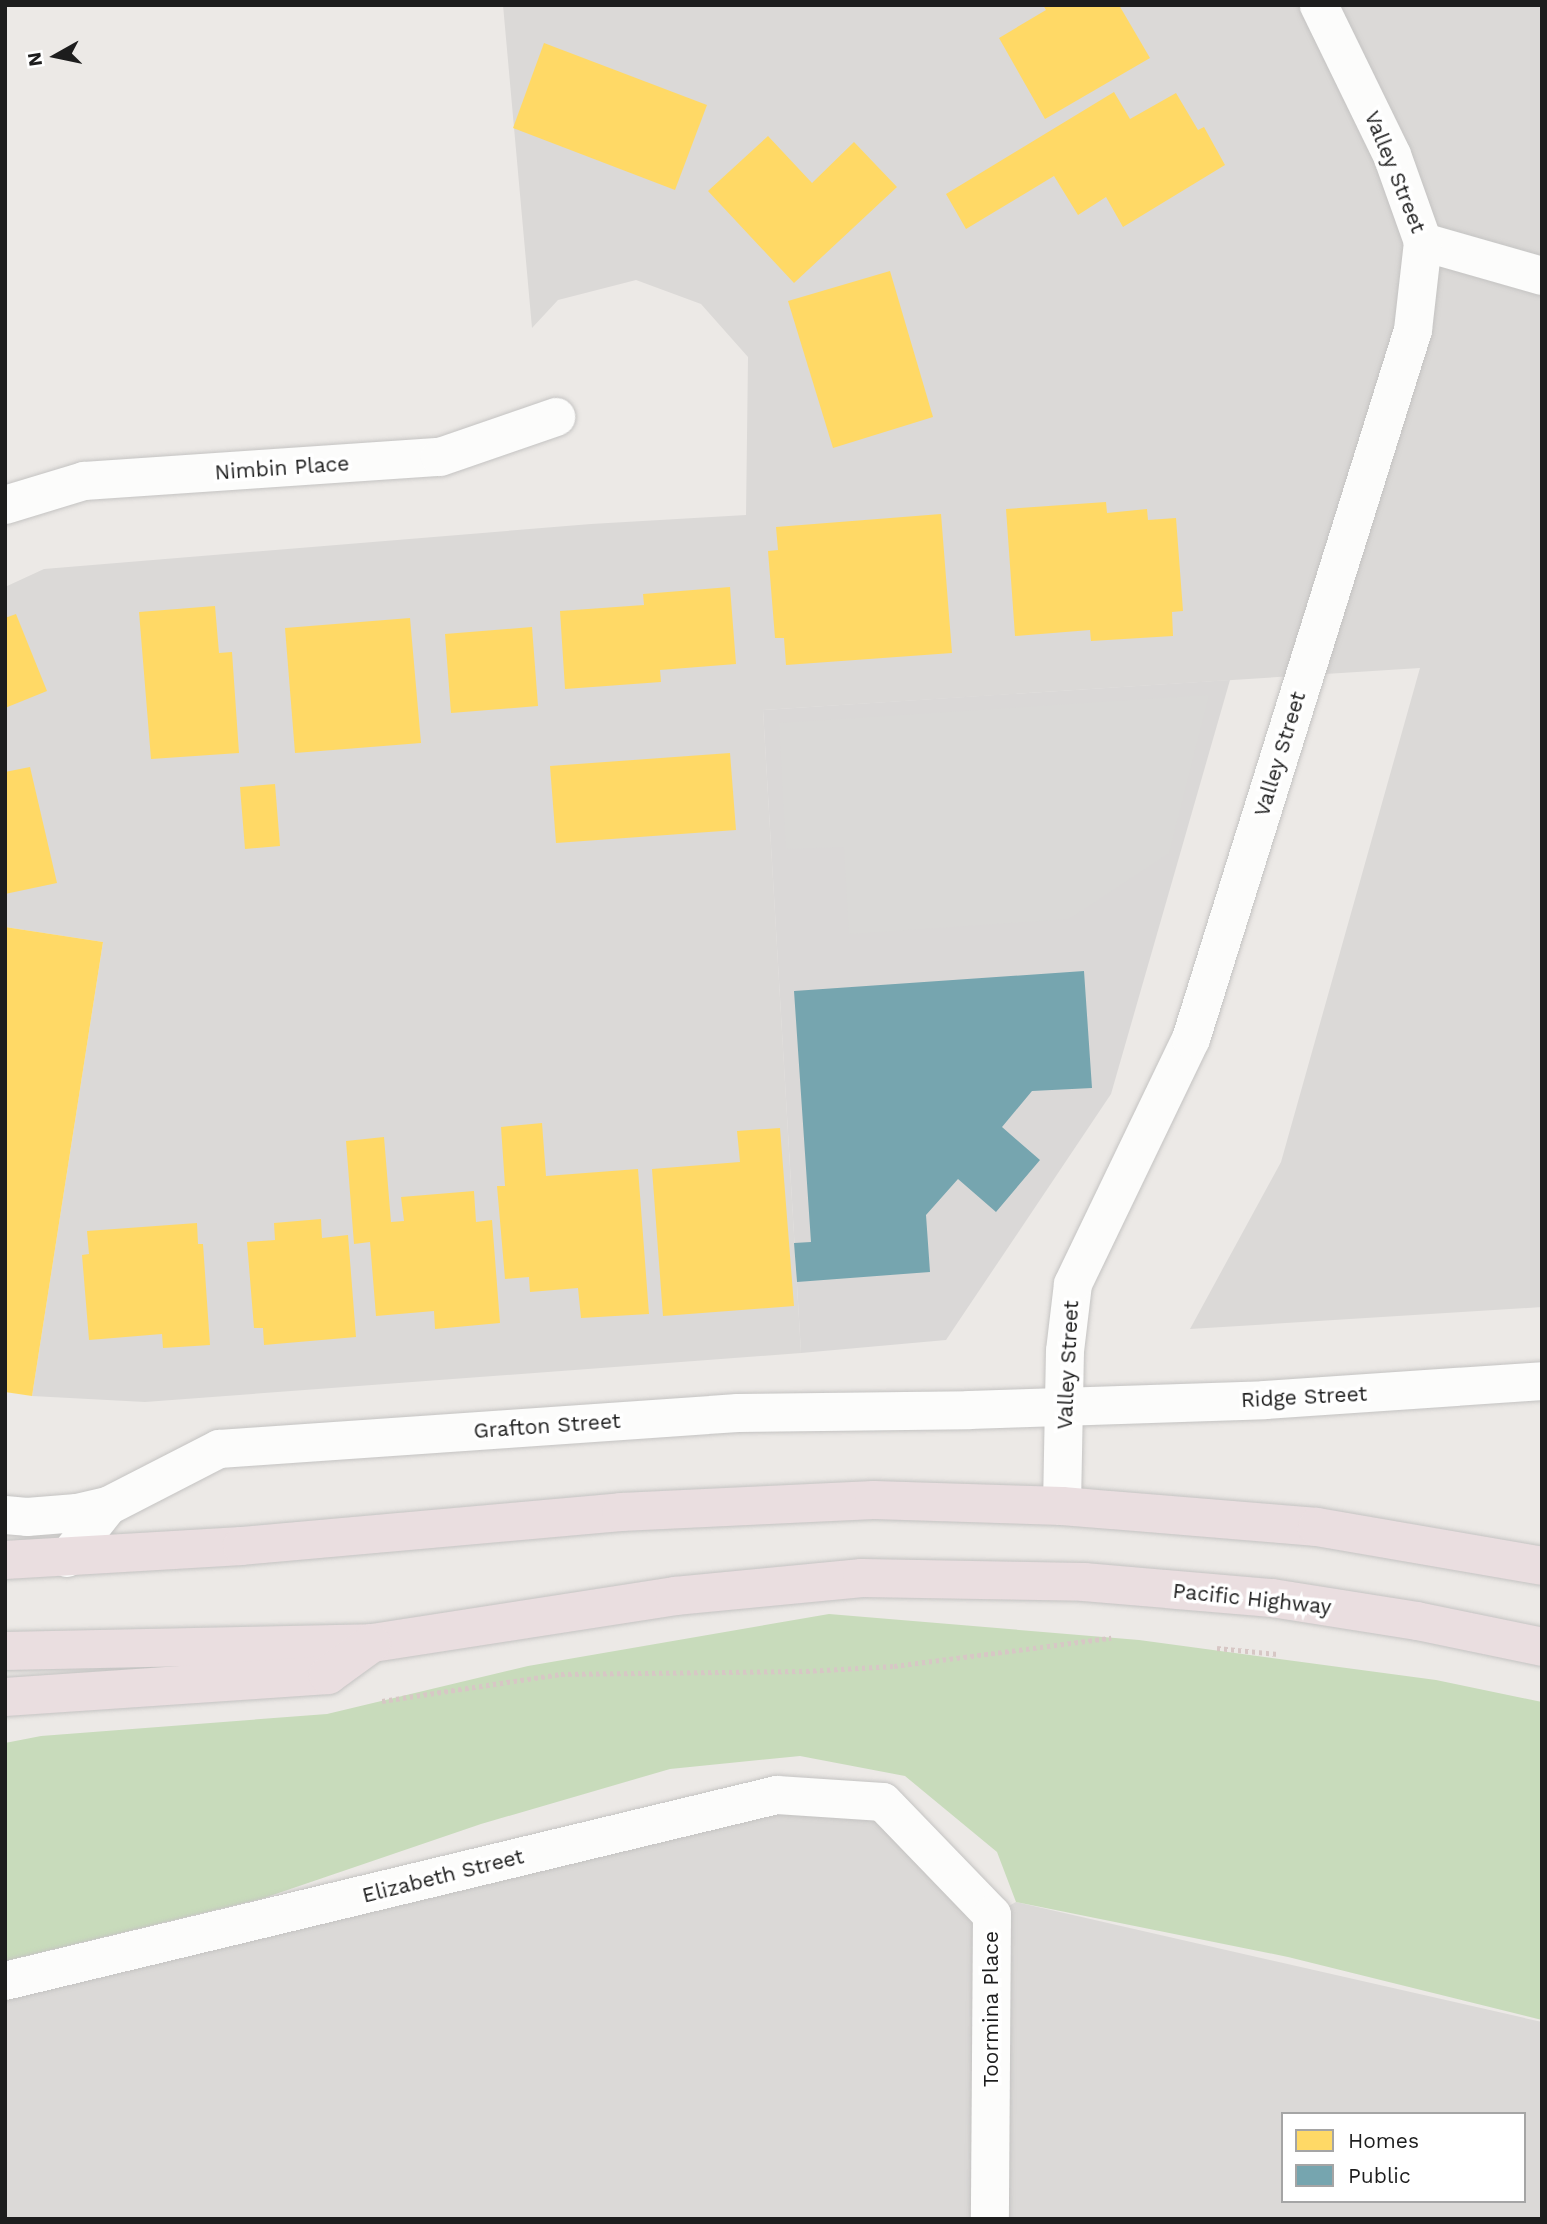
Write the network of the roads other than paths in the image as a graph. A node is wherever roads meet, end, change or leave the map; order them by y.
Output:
1 (1319, 5) edge
2 (1423, 242) junction
3 (1542, 276) edge
4 (556, 417) dead end
5 (5, 506) edge
6 (1542, 1381) edge
7 (1066, 1406) junction
8 (108, 1506) junction
9 (1062, 1506) junction
10 (5, 1515) edge
11 (5, 1535) edge
12 (35, 1559) edge
13 (1542, 1566) edge
14 (372, 1643) junction
15 (1542, 1647) edge
16 (5, 1651) edge
17 (5, 1697) edge
18 (883, 1802) joint
19 (5, 1981) edge
20 (990, 2219) edge

1 - 2 street, Valley Street
2 - 3 street
2 - 7 street, Valley Street
4 - 5 street, Nimbin Place
6 - 7 street, Ridge Street
7 - 8 street, Grafton Street
7 - 9 street, Valley Street
8 - 10 street
8 - 12 street, Grafton Street
9 - 12 highway
9 - 13 highway
11 - 12 highway
14 - 15 highway, Pacific Highway
14 - 16 highway
14 - 17 highway
18 - 19 street, Elizabeth Street
18 - 20 street, Toormina Place

